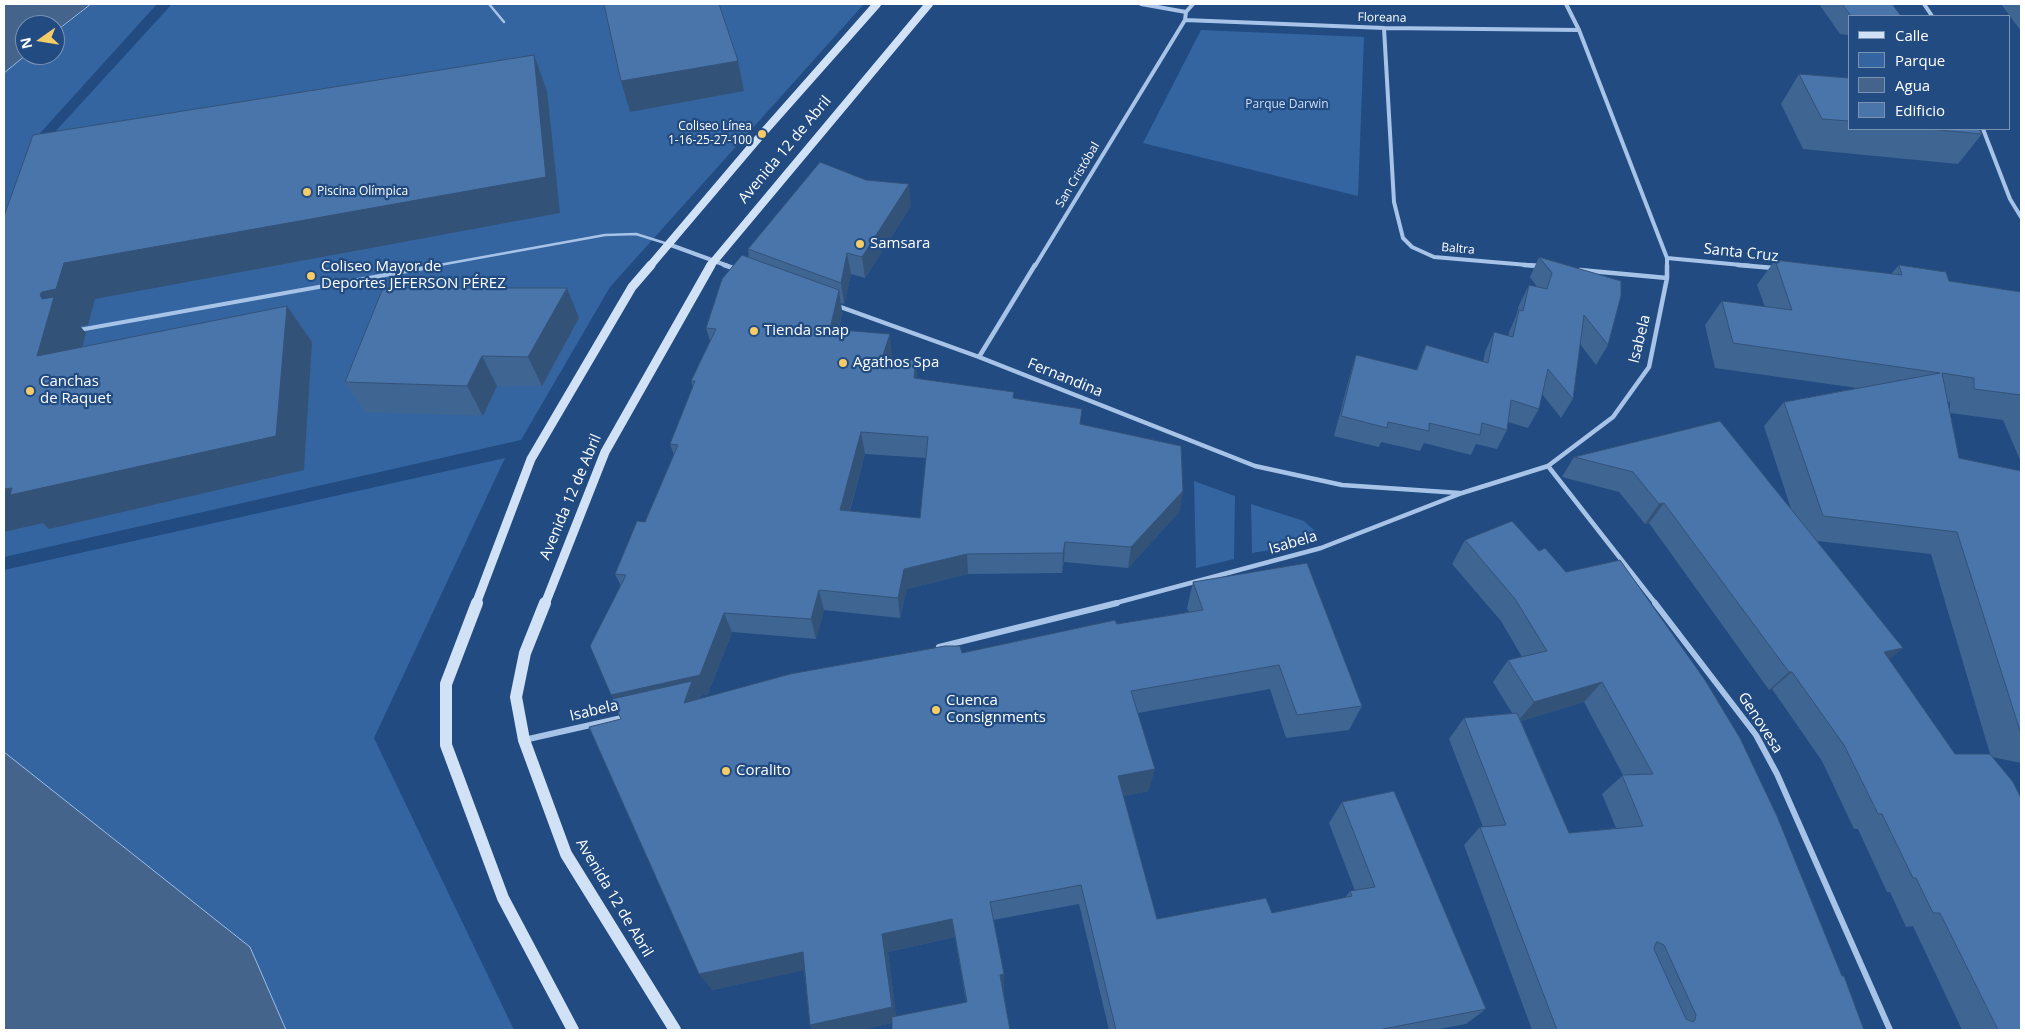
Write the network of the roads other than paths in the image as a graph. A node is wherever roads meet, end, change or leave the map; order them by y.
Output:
1 (489, 4) edge
2 (877, 4) edge
3 (930, 4) edge
4 (1141, 4) edge
5 (1193, 4) edge
6 (1566, 4) edge
7 (1924, 4) edge
8 (1186, 12) junction
9 (1931, 15) edge
10 (1185, 20) junction
11 (504, 22) dead end
12 (1384, 28) junction
13 (1579, 30) junction
14 (1983, 130) edge
15 (2021, 217) edge
16 (668, 244) junction
17 (1667, 258) junction
18 (713, 261) junction
19 (1550, 267) edge
20 (1778, 268) edge
21 (1570, 269) edge
22 (739, 270) edge
23 (1667, 278) junction
24 (830, 303) edge
25 (76, 330) dead end
26 (978, 357) junction
27 (1548, 466) junction
28 (1462, 493) junction
29 (933, 649) edge
30 (631, 716) edge
31 (524, 740) junction
32 (573, 1030) edge
33 (675, 1030) edge
34 (1890, 1030) edge

1 - 11 lane
2 - 16 main road, Avenida 12 de Abril
3 - 18 main road, Avenida 12 de Abril
4 - 8 street
5 - 8 street
6 - 13 street, Isabela
7 - 9 street
8 - 10 street, San Cristóbal
10 - 12 street, Floreana
10 - 26 street, San Cristóbal
12 - 13 street, Floreana
12 - 19 street, Baltra
13 - 17 street, Isabela
14 - 15 street
16 - 18 street
16 - 25 lane
16 - 32 main road, Avenida 12 de Abril
17 - 20 street, Santa Cruz
17 - 23 street, Isabela
18 - 22 street
18 - 31 main road, Avenida 12 de Abril
21 - 23 street
23 - 27 street, Isabela
24 - 26 street, Fernandina
26 - 28 street, Fernandina
27 - 28 street, Isabela
27 - 34 street, Genovesa
28 - 29 street, Isabela
30 - 31 street, Isabela
31 - 33 main road, Avenida 12 de Abril

